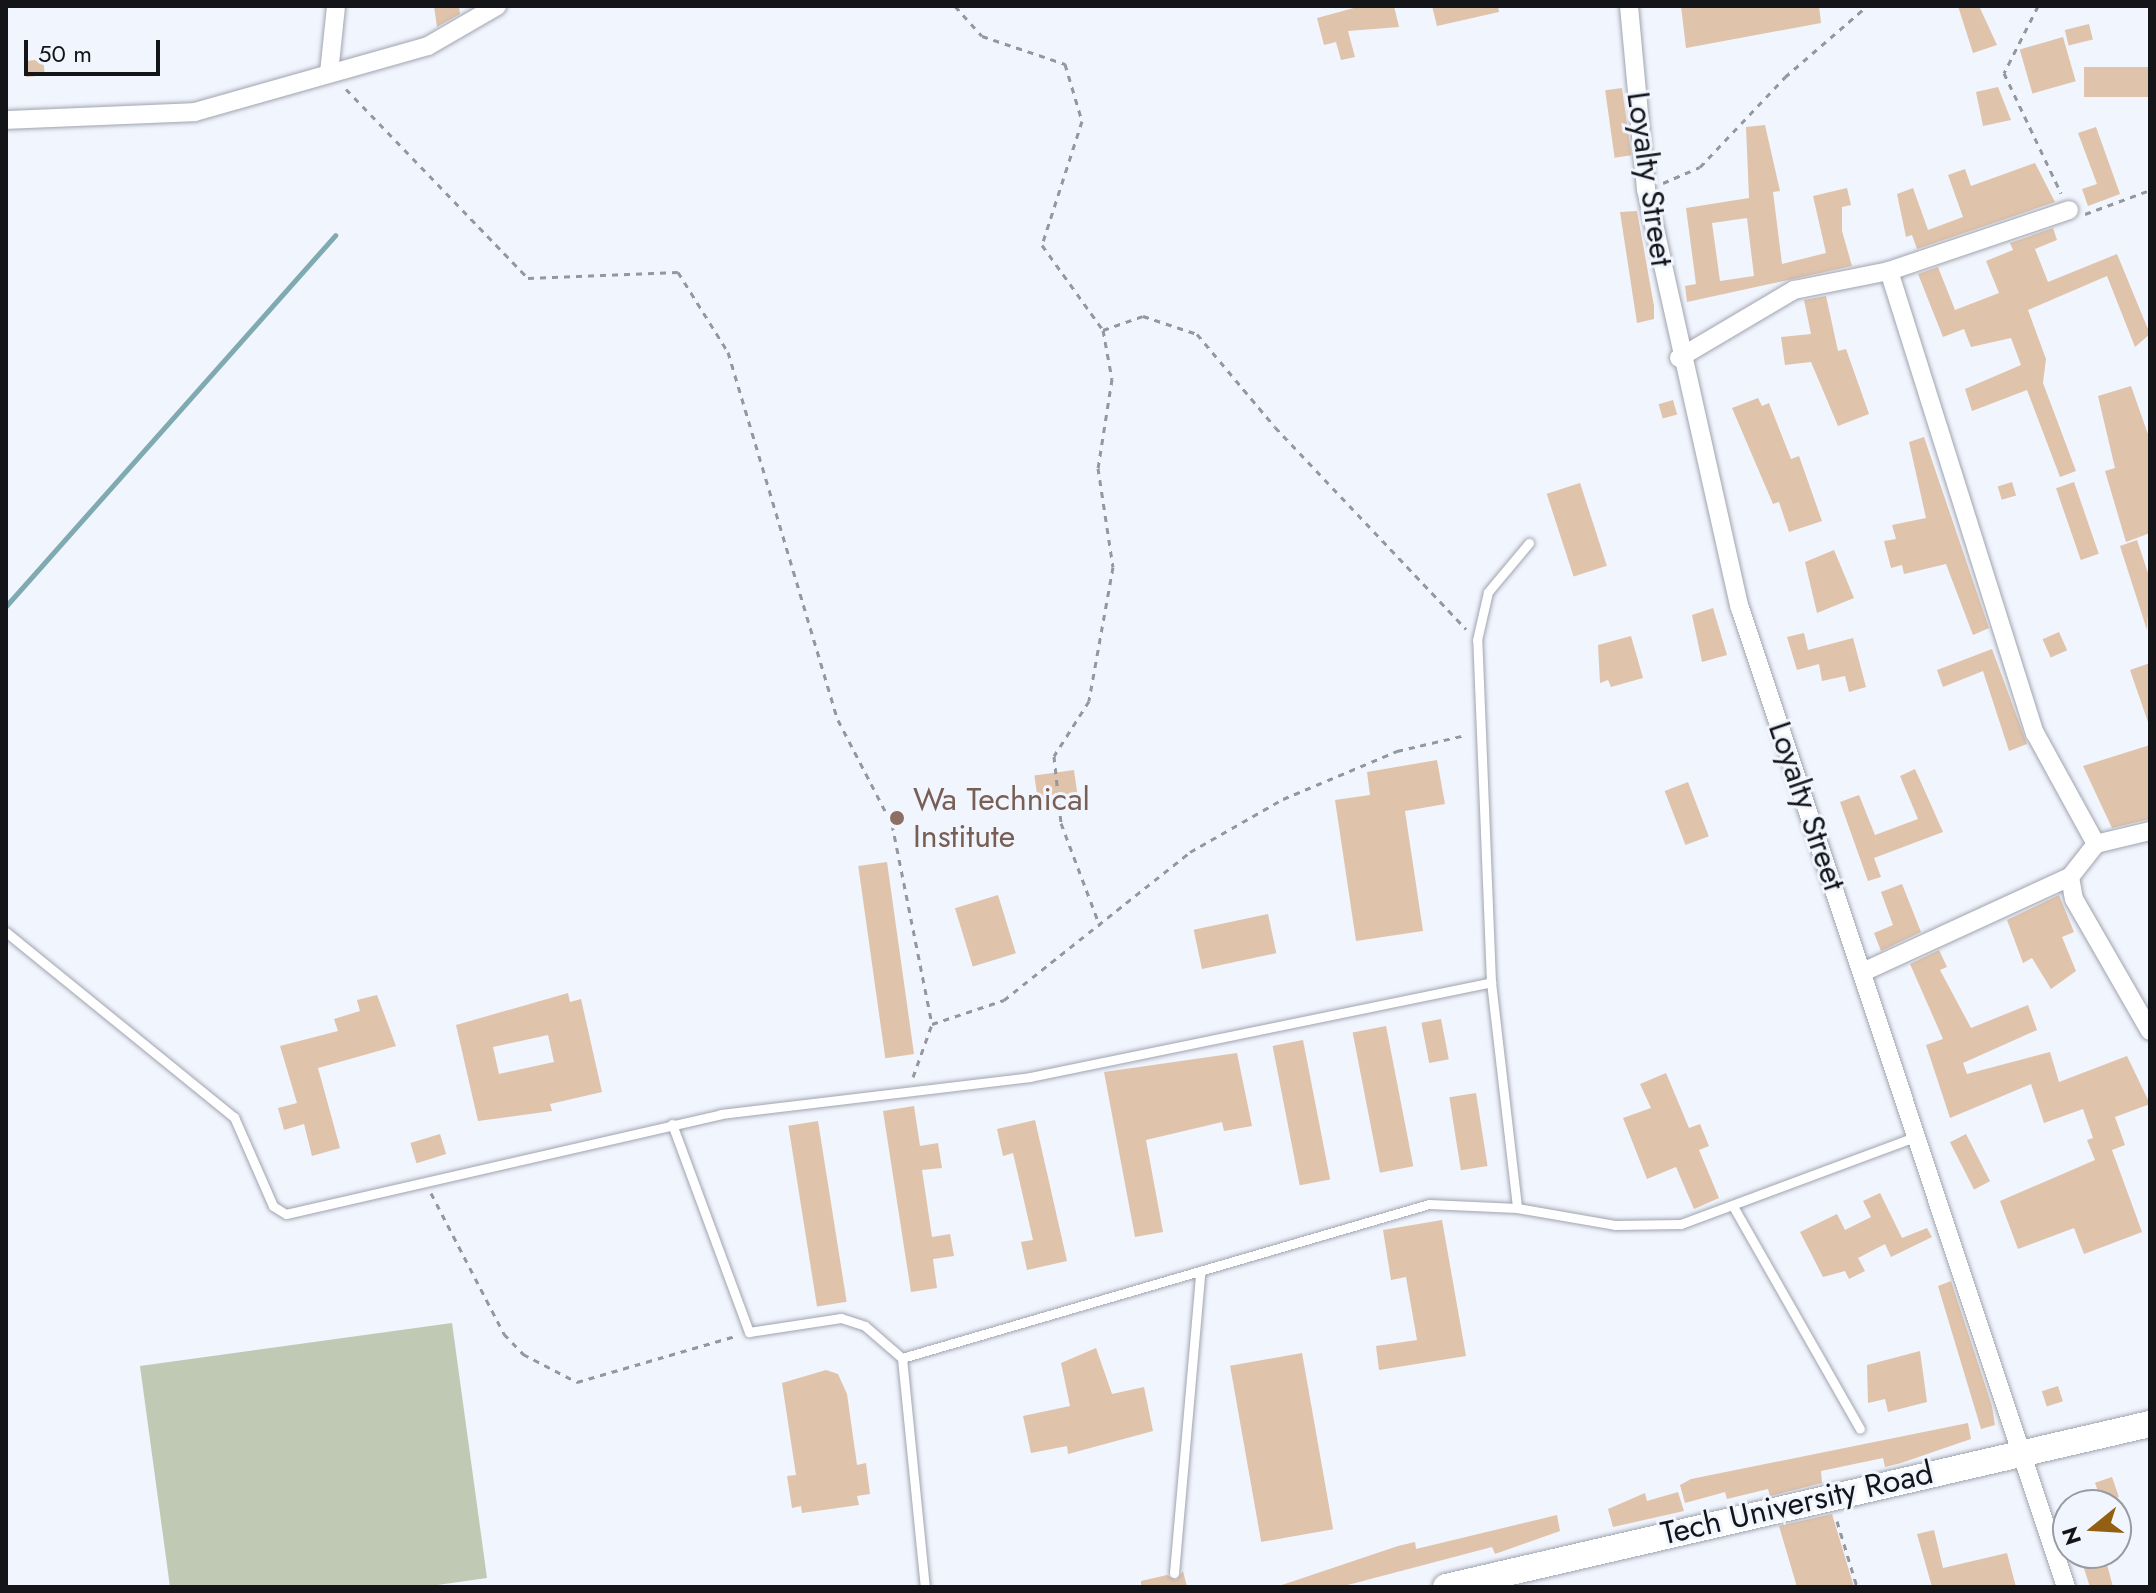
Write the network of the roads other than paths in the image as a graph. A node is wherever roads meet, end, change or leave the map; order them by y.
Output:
1 (336, 6) edge
2 (497, 6) edge
3 (1629, 6) edge
4 (329, 73) junction
5 (6, 120) edge
6 (2069, 210) road end
7 (1889, 271) junction
8 (1679, 358) junction
9 (1529, 543) dead end
10 (2150, 831) edge
11 (2096, 844) junction
12 (2070, 877) junction
13 (6, 932) edge
14 (1863, 972) junction
15 (1491, 982) junction
16 (2150, 1031) edge
17 (672, 1124) junction
18 (1917, 1136) junction
19 (1517, 1208) junction
20 (1734, 1208) junction
21 (1200, 1273) junction
22 (902, 1358) junction
23 (2150, 1424) edge
24 (1860, 1429) dead end
25 (2026, 1450) junction
26 (1174, 1573) dead end
27 (925, 1587) edge
28 (1446, 1587) edge
29 (2066, 1587) edge

1 - 4 street
2 - 4 street
3 - 8 street, Loyalty Street
4 - 5 street
6 - 7 street
7 - 8 street
7 - 11 street
8 - 14 street, Loyalty Street
9 - 15 lane
10 - 11 street
11 - 12 street
12 - 14 street
12 - 16 street
13 - 17 lane
14 - 18 street, Loyalty Street
15 - 17 lane
15 - 19 lane
17 - 22 lane
18 - 20 lane
18 - 25 street, Loyalty Street
19 - 20 lane
19 - 21 lane
20 - 24 lane
21 - 22 lane
21 - 26 lane
22 - 27 lane
23 - 25 street, Tech University Road
25 - 28 street, Tech University Road
25 - 29 street, Loyalty Street

